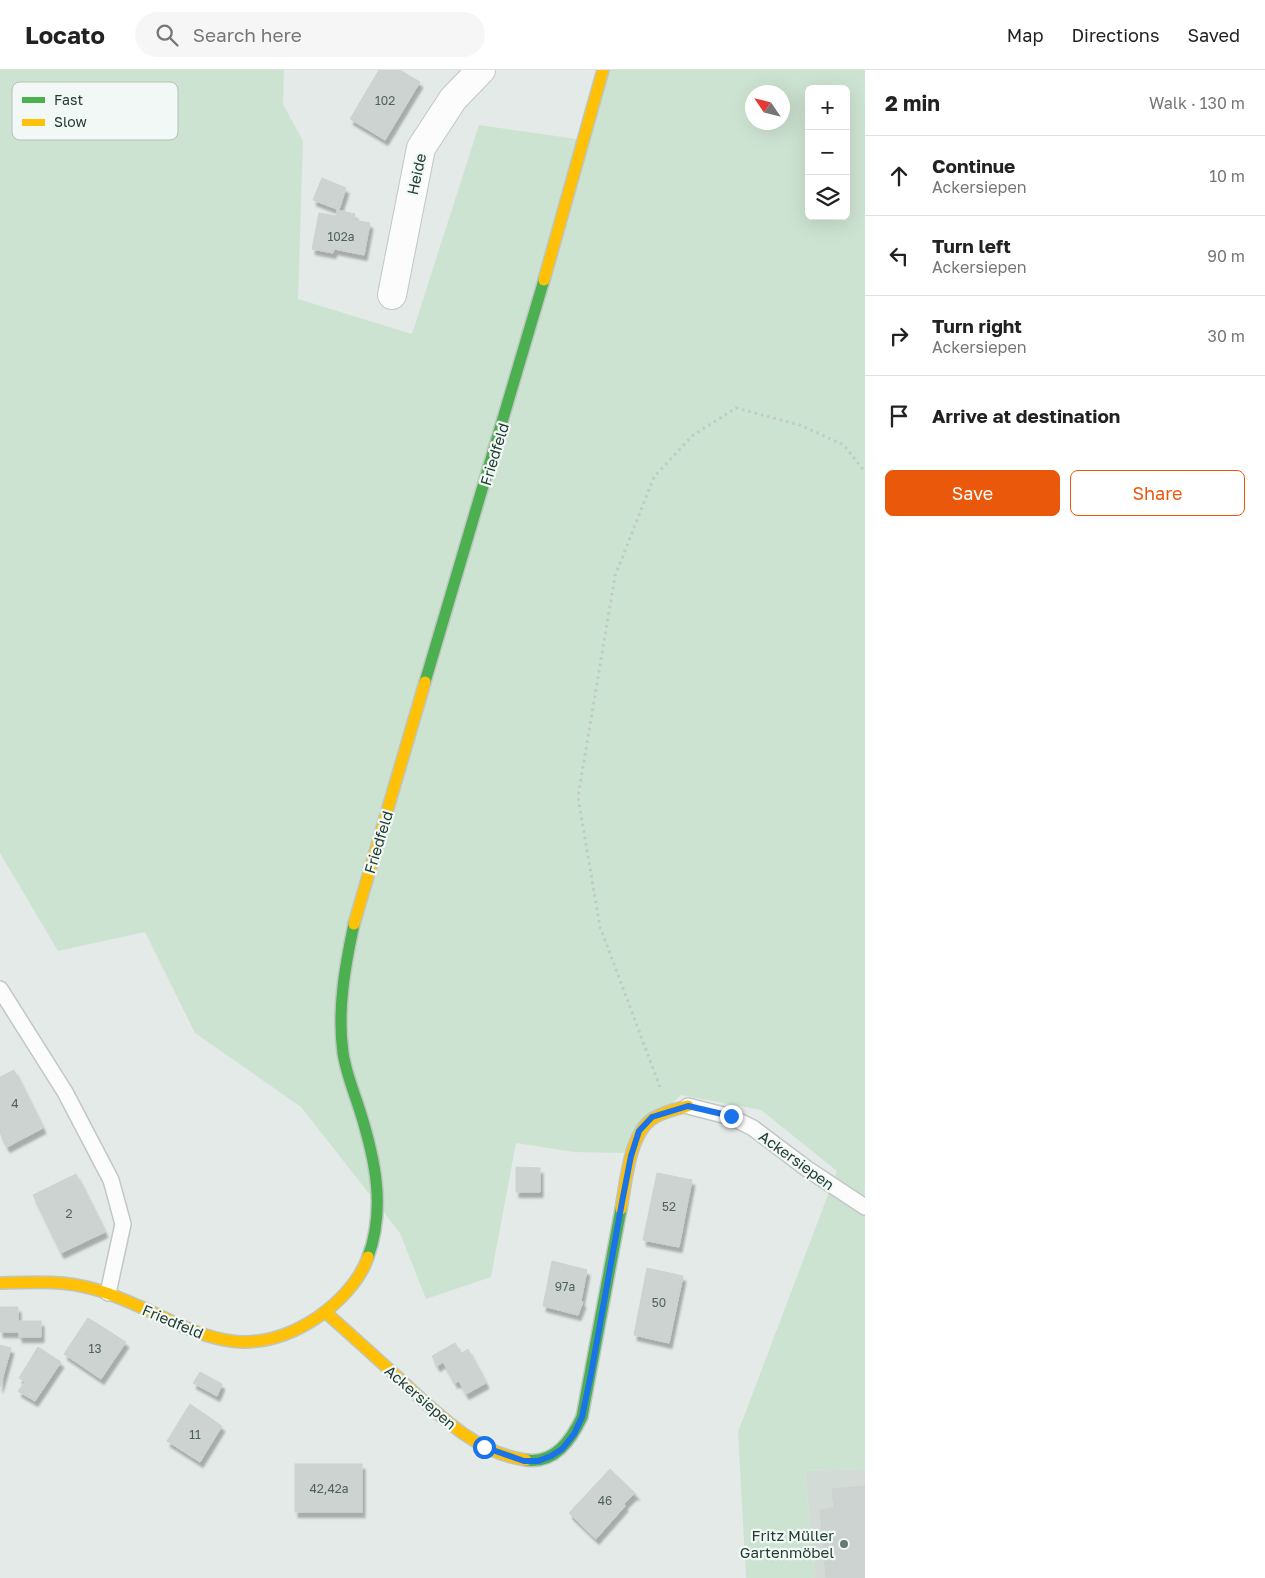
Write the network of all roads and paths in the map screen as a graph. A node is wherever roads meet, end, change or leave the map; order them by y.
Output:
1 (603, 70) edge
2 (480, 71) edge
3 (392, 295) dead end
4 (865, 472) edge
5 (0, 989) edge
6 (688, 1106) junction
7 (865, 1208) edge
8 (0, 1283) edge
9 (108, 1293) junction
10 (325, 1312) junction

1 - 10 street, Friedfeld
2 - 3 street, Heide
4 - 6 path
5 - 9 lane
6 - 7 lane, Ackersiepen
6 - 10 street, Ackersiepen
8 - 9 street, Friedfeld
9 - 10 street, Friedfeld

